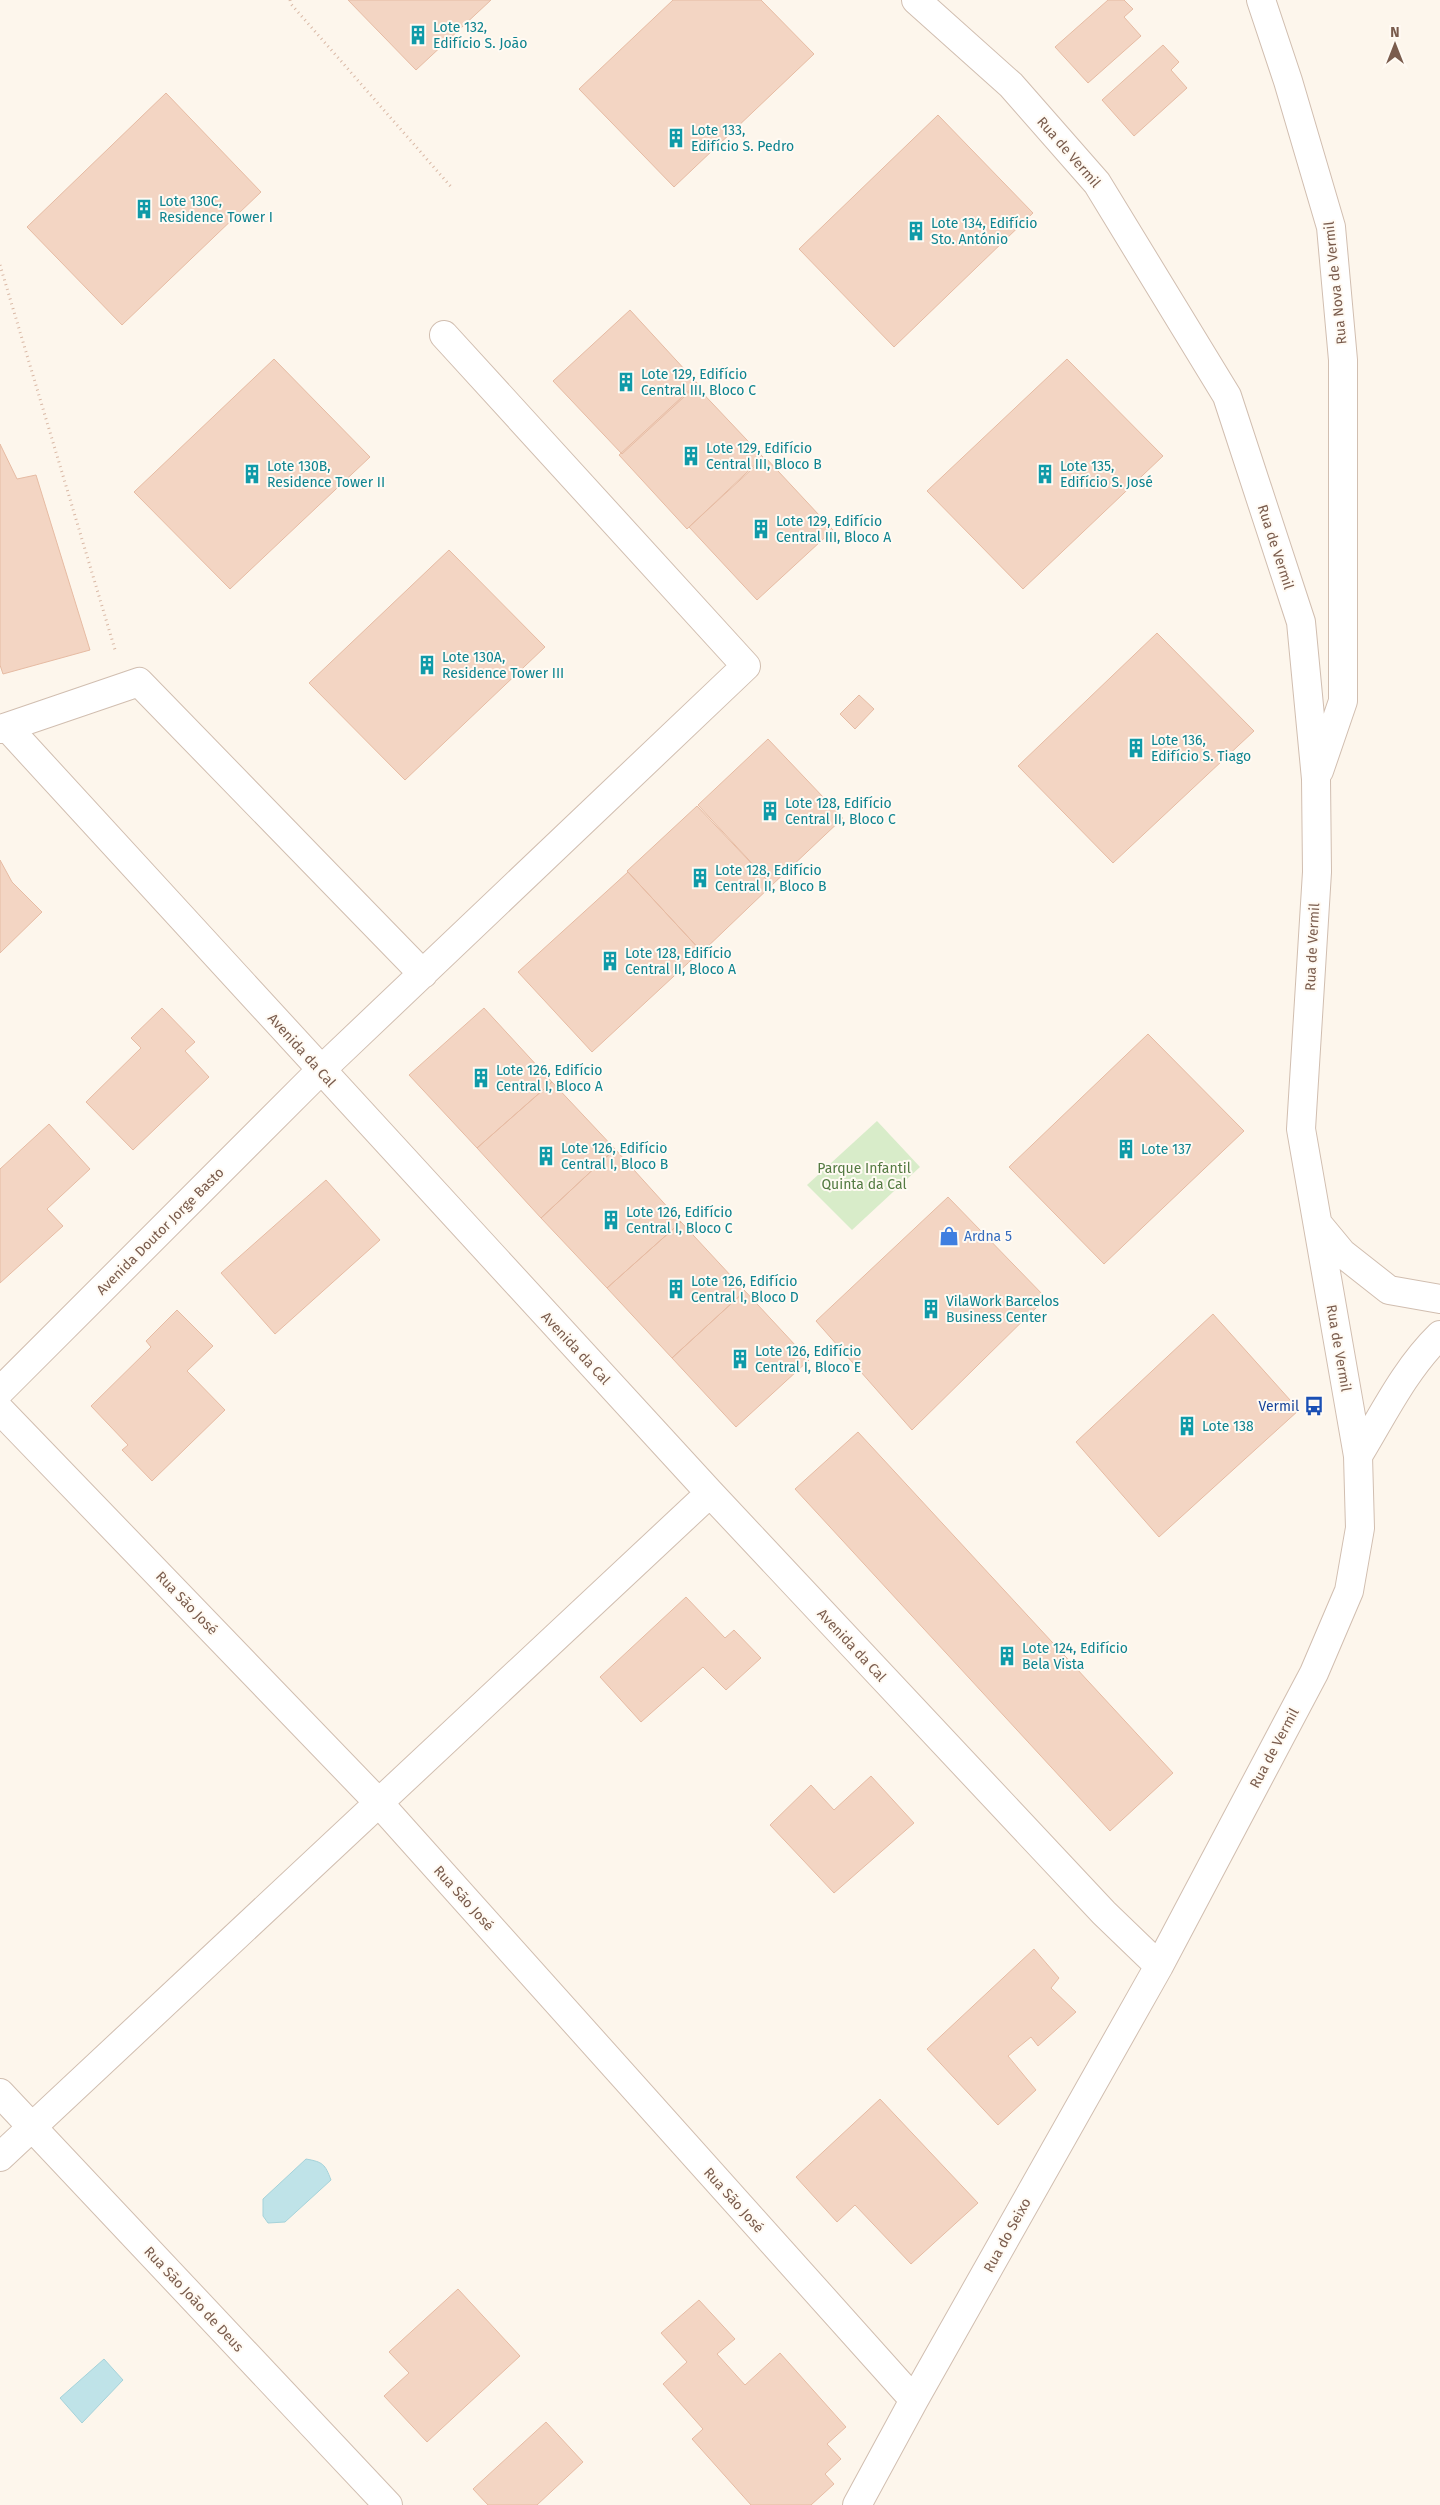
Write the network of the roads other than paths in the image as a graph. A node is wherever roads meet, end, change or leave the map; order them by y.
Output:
1 (916, 0) edge
2 (1261, 0) edge
3 (444, 335) dead end
4 (4, 728) edge
5 (1316, 779) junction
6 (423, 974) junction
7 (320, 1071) junction
8 (1317, 1223) junction
9 (1440, 1299) edge
10 (1440, 1335) edge
11 (0, 1390) edge
12 (0, 1410) edge
13 (1358, 1456) junction
14 (710, 1493) junction
15 (379, 1803) junction
16 (1159, 1966) junction
17 (0, 2093) edge
18 (31, 2128) junction
19 (0, 2156) edge
20 (914, 2400) junction
21 (388, 2505) edge
22 (857, 2505) edge

1 - 5 street, Rua de Vermil
2 - 5 street, Rua Nova de Vermil
3 - 6 street, Avenida Doutor Jorge Basto
4 - 6 street
4 - 7 street, Avenida da Cal
5 - 8 street, Rua de Vermil
6 - 7 street, Avenida Doutor Jorge Basto
7 - 11 street, Avenida Doutor Jorge Basto
7 - 14 street, Avenida da Cal
8 - 9 street
8 - 13 street, Rua de Vermil
10 - 13 street
12 - 15 street, Rua São José
13 - 16 street, Rua de Vermil
14 - 15 street
14 - 16 street, Avenida da Cal
15 - 18 street
15 - 20 street, Rua São José
16 - 20 street, Rua do Seixo
17 - 18 street, Rua São João de Deus
18 - 19 street
18 - 21 street, Rua São João de Deus
20 - 22 street, Rua do Seixo

